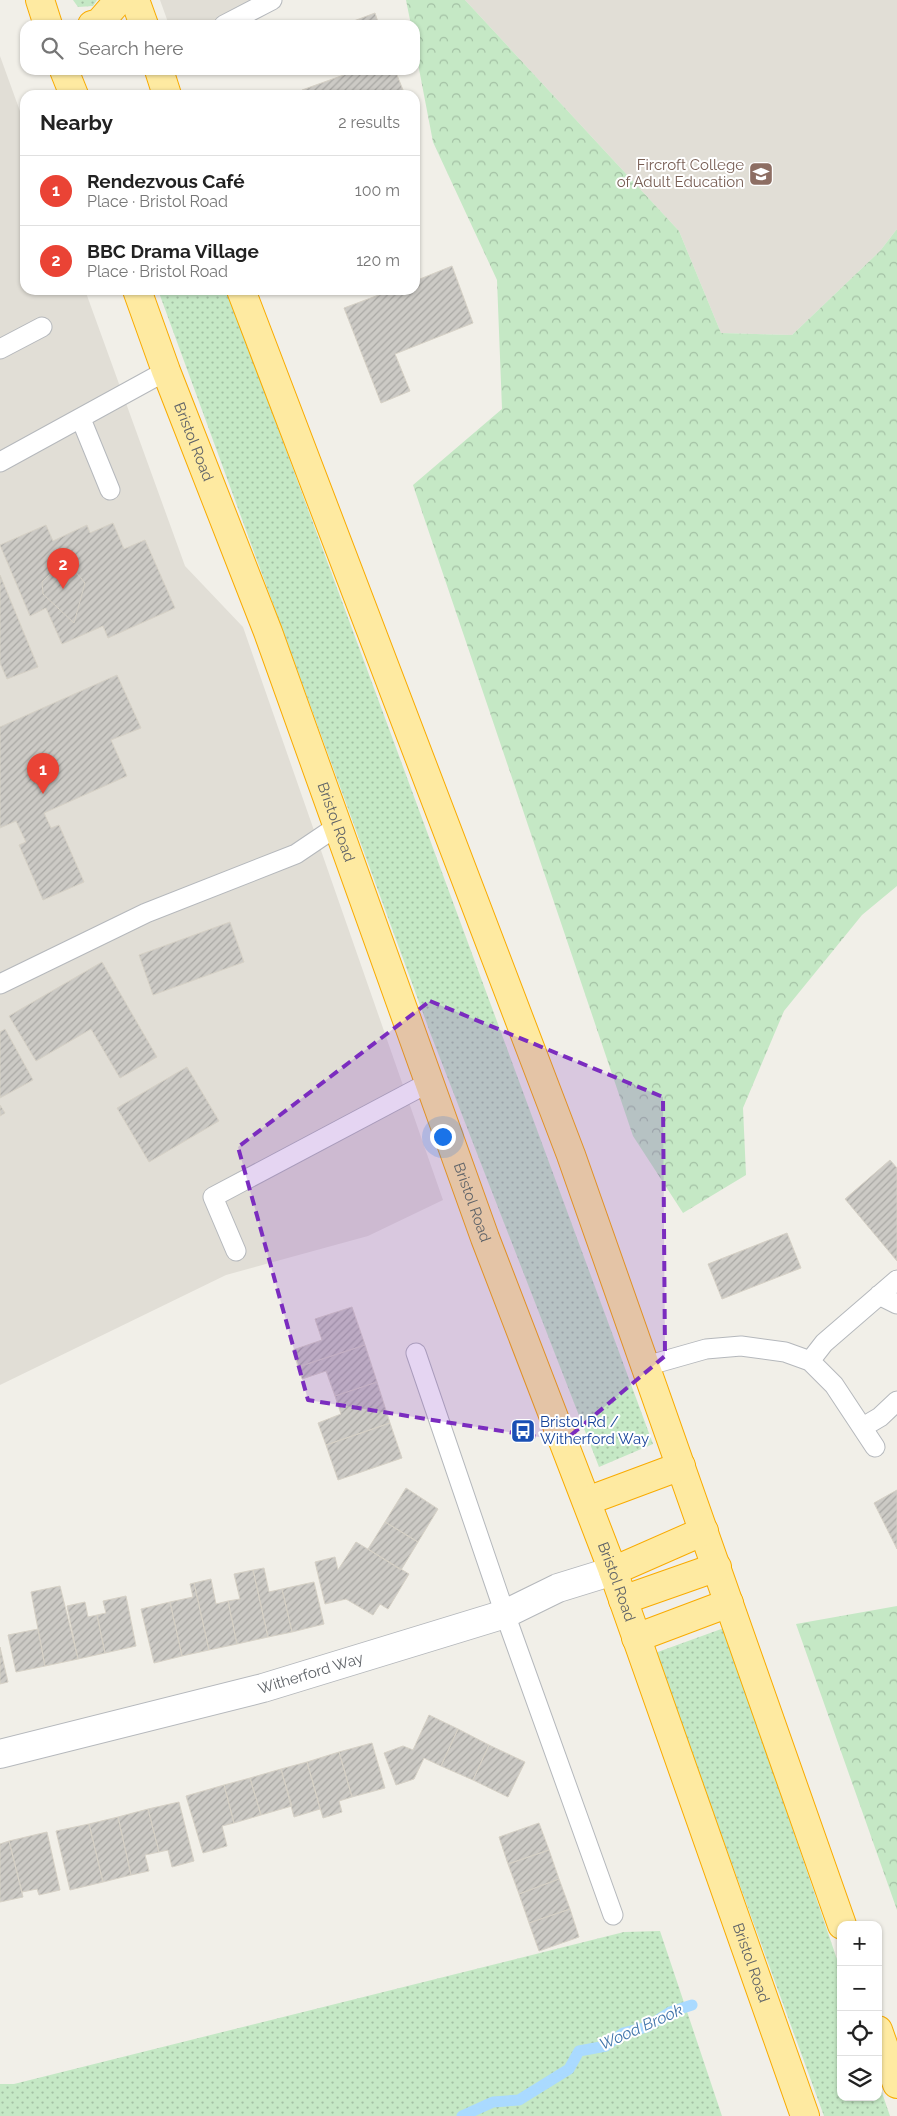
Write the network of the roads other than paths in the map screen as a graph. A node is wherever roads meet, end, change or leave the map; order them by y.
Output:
1 (40, 0) edge
2 (119, 0) edge
3 (135, 0) edge
4 (272, 0) edge
5 (46, 20) edge
6 (102, 20) edge
7 (142, 20) edge
8 (234, 20) edge
9 (66, 75) edge
10 (161, 75) edge
11 (72, 90) edge
12 (166, 90) edge
13 (140, 295) edge
14 (243, 295) edge
15 (42, 327) dead end
16 (0, 349) edge
17 (166, 371) junction
18 (81, 419) junction
19 (0, 462) edge
20 (110, 490) dead end
21 (336, 827) junction
22 (0, 984) edge
23 (428, 1083) junction
24 (236, 1250) dead end
25 (897, 1280) edge
26 (879, 1295) junction
27 (897, 1304) edge
28 (416, 1353) dead end
29 (810, 1361) junction
30 (646, 1366) junction
31 (897, 1401) edge
32 (863, 1427) junction
33 (875, 1447) dead end
34 (681, 1466) junction
35 (587, 1501) junction
36 (704, 1531) junction
37 (717, 1567) junction
38 (613, 1571) junction
39 (623, 1600) junction
40 (729, 1603) junction
41 (505, 1614) junction
42 (636, 1638) junction
43 (0, 1754) edge
44 (613, 1915) dead end
45 (841, 1921) edge
46 (882, 2041) edge
47 (897, 2084) edge
48 (805, 2116) edge

1 - 5 highway
2 - 6 highway
3 - 7 highway
4 - 8 lane
9 - 11 highway
10 - 12 highway
13 - 17 highway, Bristol Road
14 - 30 highway
15 - 16 lane
17 - 18 lane
17 - 21 highway, Bristol Road
18 - 19 lane
18 - 20 lane
21 - 22 lane
21 - 23 highway, Bristol Road
23 - 24 lane
23 - 35 highway, Bristol Road
25 - 26 lane
26 - 27 lane
26 - 29 lane
28 - 41 lane
29 - 30 lane
29 - 32 lane
30 - 34 highway
31 - 32 lane
32 - 33 lane
34 - 35 highway
34 - 36 highway
35 - 38 highway, Bristol Road
36 - 37 highway
36 - 38 highway
37 - 39 highway
37 - 40 highway
38 - 39 highway, Bristol Road
38 - 41 street, Witherford Way
39 - 42 highway, Bristol Road
40 - 42 highway
40 - 45 highway
41 - 43 street, Witherford Way
41 - 44 lane
42 - 48 highway, Bristol Road
46 - 47 highway

